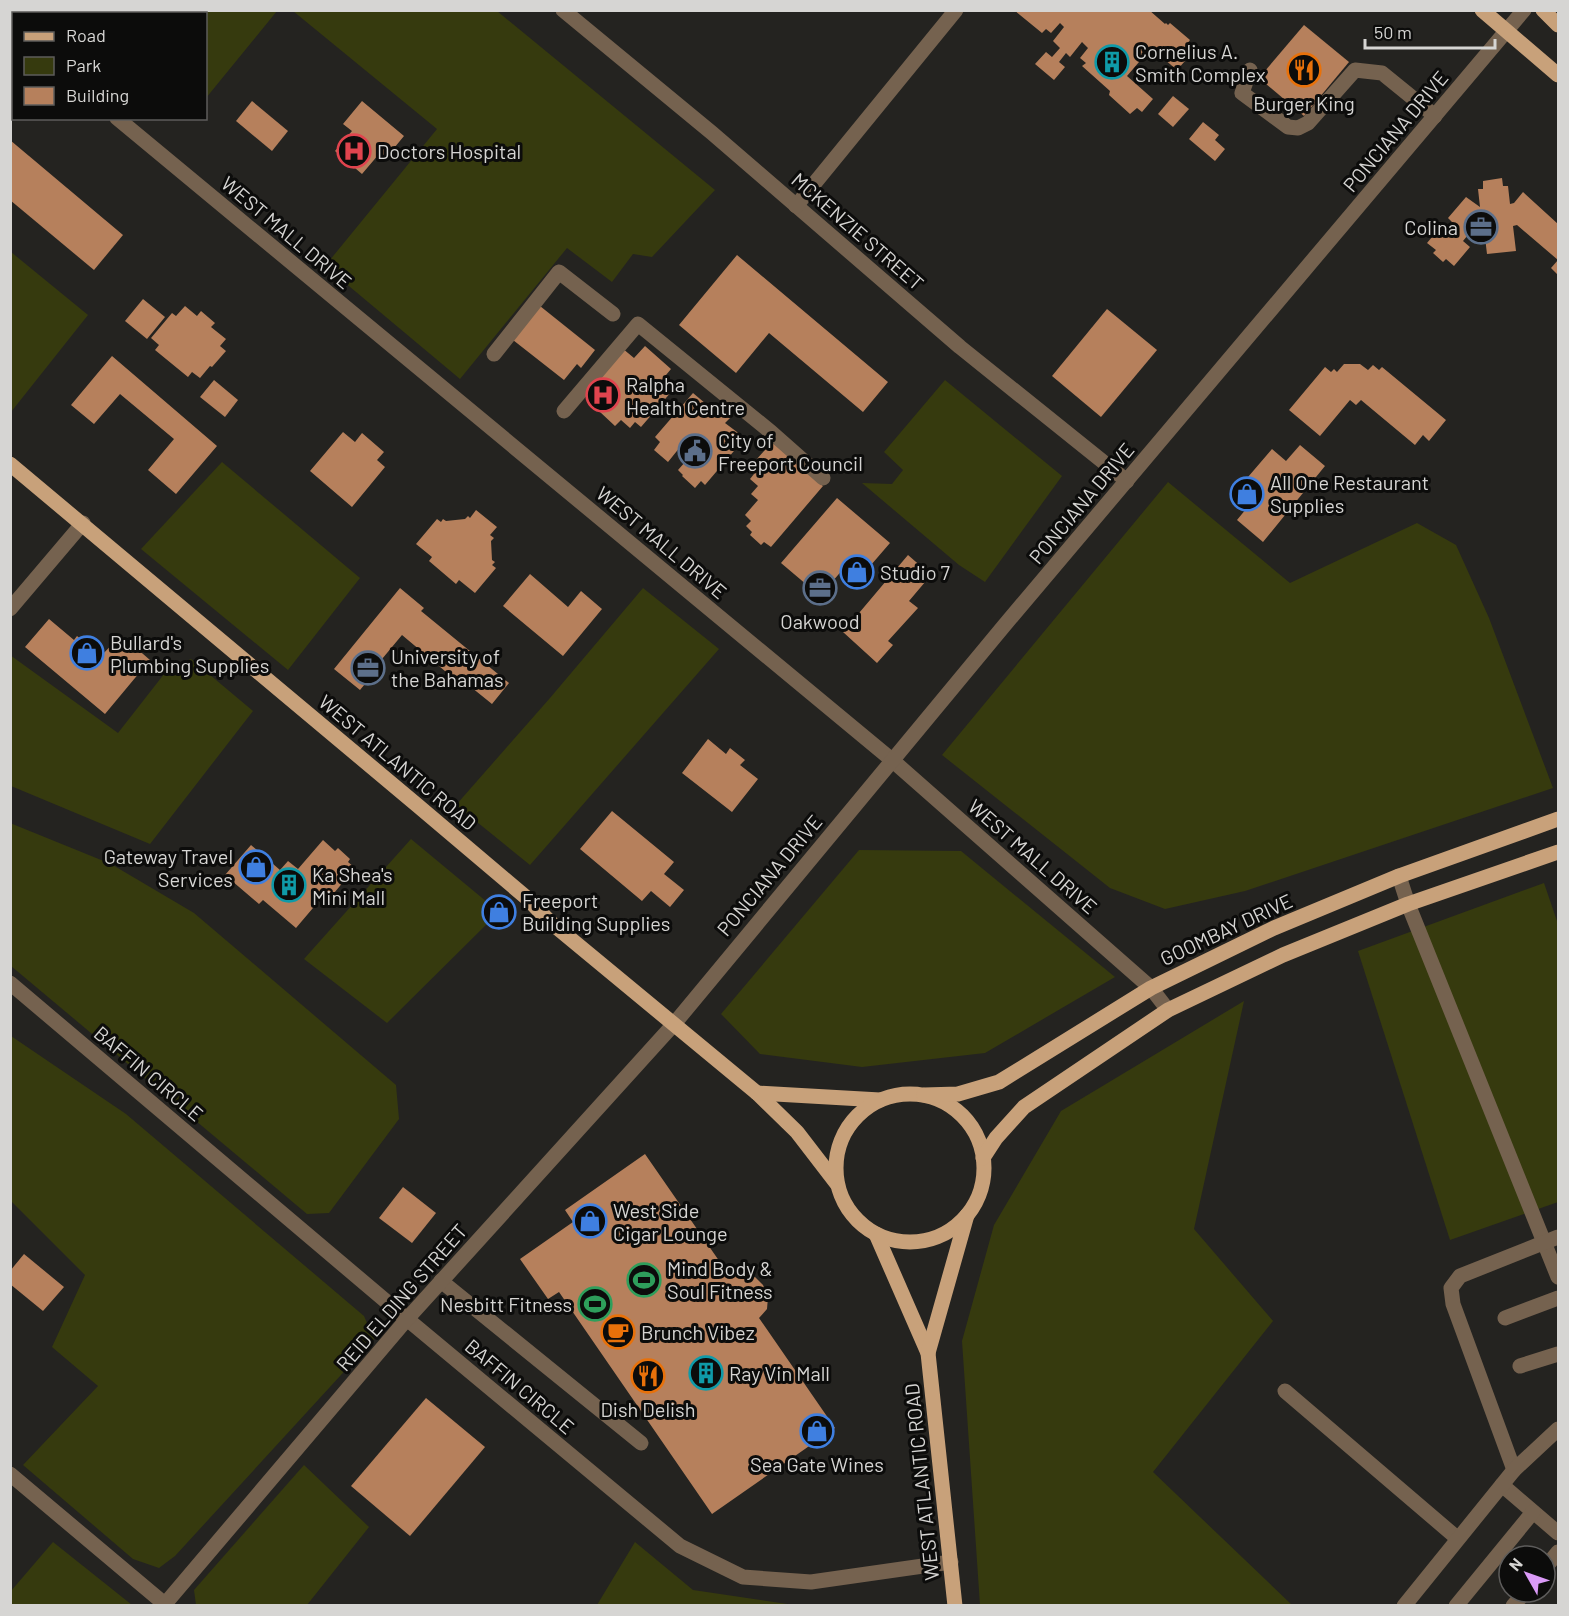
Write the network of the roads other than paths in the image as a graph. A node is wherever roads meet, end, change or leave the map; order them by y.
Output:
1 (563, 10) edge
2 (956, 10) edge
3 (1482, 10) edge
4 (1524, 10) edge
5 (1543, 10) edge
6 (1558, 25) edge
7 (1507, 31) junction
8 (1250, 70) dead end
9 (1558, 75) edge
10 (1435, 116) junction
11 (119, 120) edge
12 (796, 206) junction
13 (613, 314) dead end
14 (494, 354) dead end
15 (564, 411) dead end
16 (10, 464) edge
17 (823, 478) dead end
18 (1127, 481) junction
19 (83, 524) junction
20 (10, 609) edge
21 (892, 760) junction
22 (1558, 819) edge
23 (1558, 852) edge
24 (1399, 876) junction
25 (1408, 904) junction
26 (10, 984) edge
27 (1151, 988) junction
28 (1168, 1010) junction
29 (674, 1024) junction
30 (757, 1093) junction
31 (924, 1095) junction
32 (880, 1100) junction
33 (983, 1158) junction
34 (837, 1184) junction
35 (968, 1214) junction
36 (876, 1234) junction
37 (1551, 1240) edge
38 (1558, 1277) edge
39 (441, 1281) junction
40 (1558, 1298) edge
41 (1505, 1318) dead end
42 (407, 1319) junction
43 (928, 1353) junction
44 (1558, 1354) edge
45 (1520, 1366) dead end
46 (1285, 1392) dead end
47 (1558, 1429) edge
48 (641, 1443) dead end
49 (1514, 1470) junction
50 (10, 1474) edge
51 (1502, 1485) junction
52 (1533, 1512) junction
53 (1558, 1533) edge
54 (1457, 1538) junction
55 (951, 1562) junction
56 (166, 1604) edge
57 (955, 1605) edge
58 (1404, 1605) edge
59 (1456, 1605) edge

1 - 12 street, MCKENZIE STREET
2 - 12 street
3 - 7 main road
4 - 7 street, PONCIANA DRIVE
5 - 6 main road
7 - 9 main road
7 - 10 street, PONCIANA DRIVE
8 - 10 street
10 - 18 street, PONCIANA DRIVE
11 - 21 street, WEST MALL DRIVE
12 - 18 street, MCKENZIE STREET
13 - 14 street
15 - 17 street
16 - 19 main road, WEST ATLANTIC ROAD
18 - 21 street, PONCIANA DRIVE
19 - 20 street
19 - 29 main road, WEST ATLANTIC ROAD
21 - 27 street, WEST MALL DRIVE
21 - 29 street, PONCIANA DRIVE
22 - 24 main road, GOOMBAY DRIVE
23 - 25 main road
24 - 25 street
24 - 27 main road, GOOMBAY DRIVE
25 - 28 main road
25 - 37 street
26 - 42 street, BAFFIN CIRCLE
27 - 28 street, WEST MALL DRIVE
27 - 31 main road, GOOMBAY DRIVE
28 - 33 main road
29 - 30 main road, WEST ATLANTIC ROAD
29 - 39 street, REID ELDING STREET
30 - 32 main road
30 - 34 main road, WEST ATLANTIC ROAD
31 - 32 main road
31 - 33 main road
32 - 34 main road
33 - 35 main road
34 - 36 main road
35 - 36 main road
35 - 43 main road, WEST ATLANTIC ROAD
36 - 43 main road, WEST ATLANTIC ROAD
37 - 38 street
37 - 49 street
39 - 42 street, REID ELDING STREET
39 - 48 street
40 - 41 street
42 - 55 street, BAFFIN CIRCLE
42 - 56 street, REID ELDING STREET
43 - 55 main road, WEST ATLANTIC ROAD
44 - 45 street
46 - 54 street
47 - 49 street
49 - 51 street
50 - 56 street
51 - 52 street
51 - 54 street
52 - 53 street
52 - 59 street
54 - 58 street
55 - 57 main road, WEST ATLANTIC ROAD

